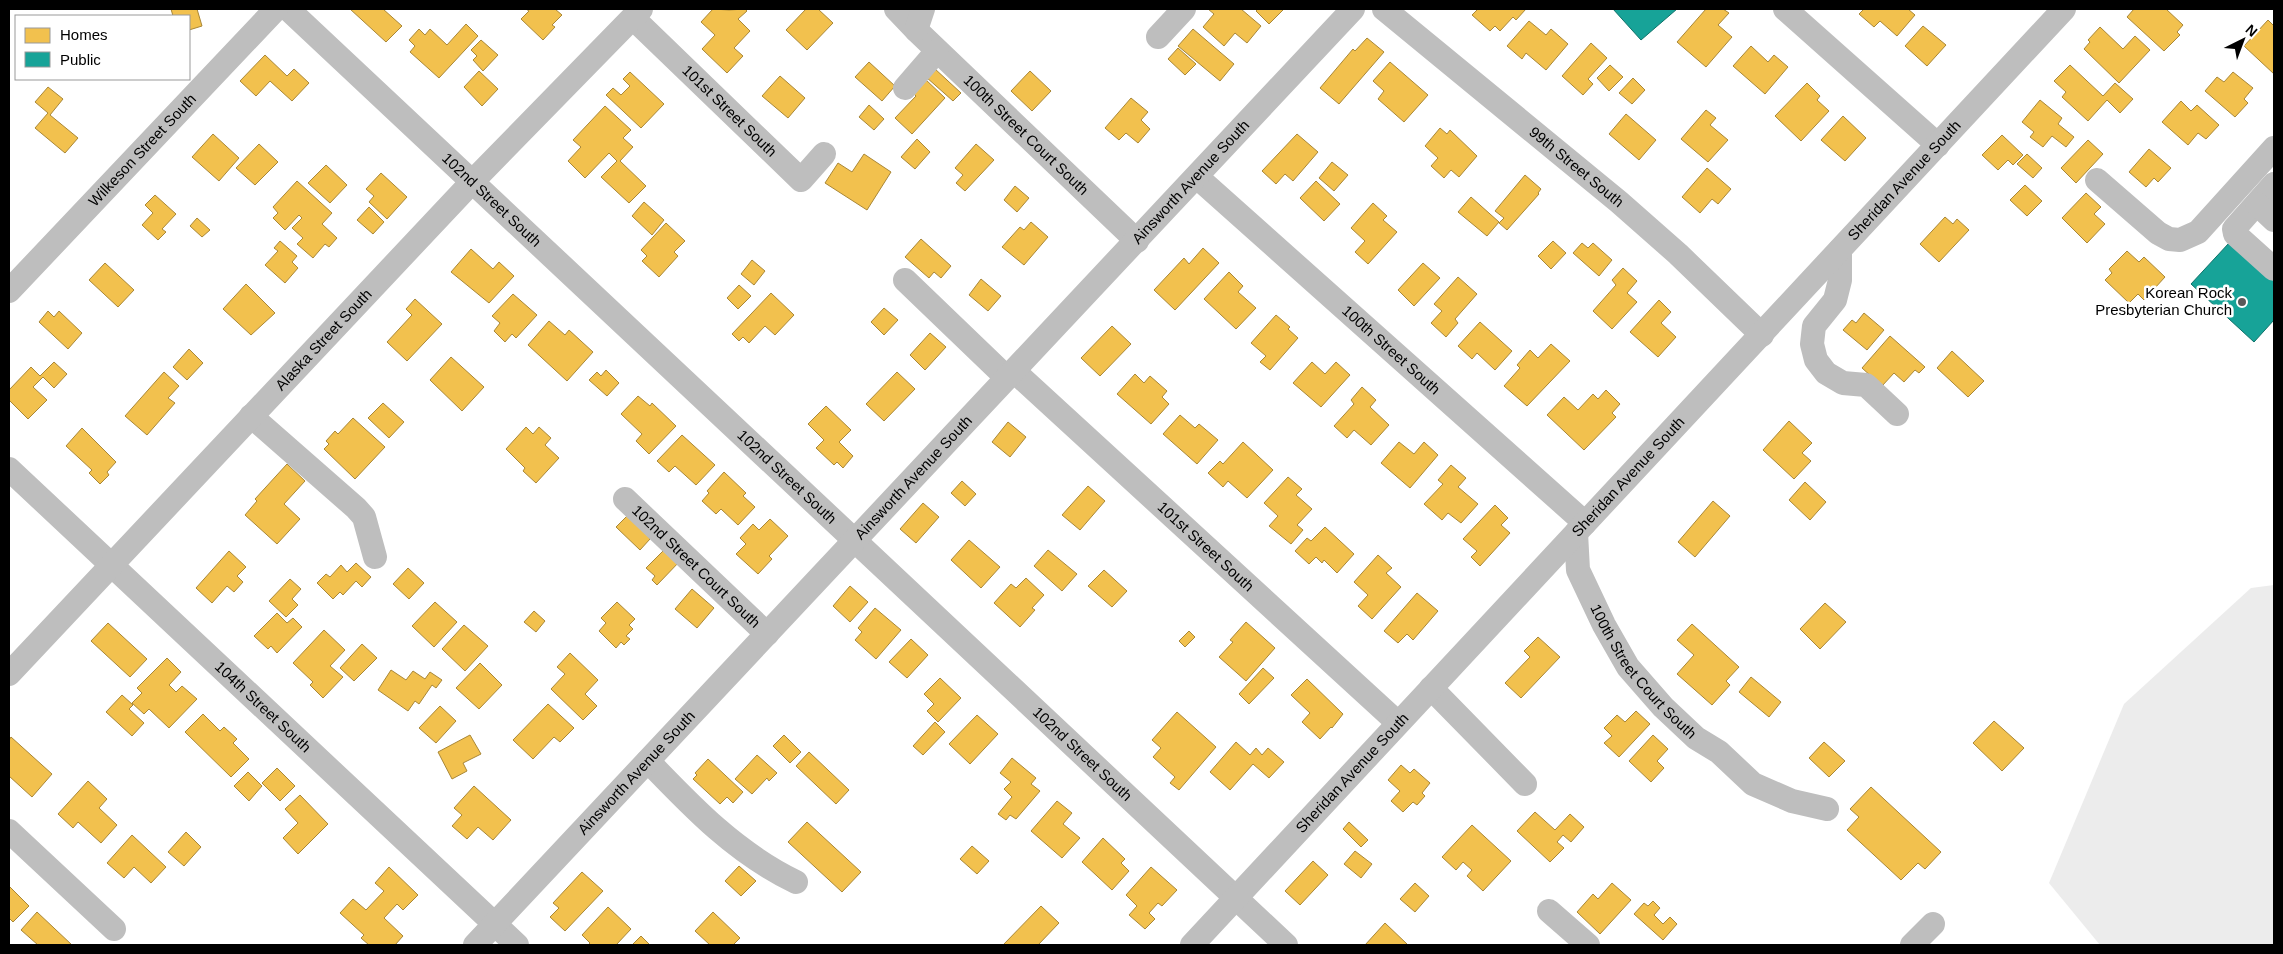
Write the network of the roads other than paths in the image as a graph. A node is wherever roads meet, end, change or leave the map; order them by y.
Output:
1 (276, 9) edge
2 (288, 9) edge
3 (896, 9) edge
4 (1184, 9) edge
5 (1353, 9) edge
6 (1384, 9) edge
7 (1785, 9) edge
8 (2064, 9) edge
9 (637, 13) edge
10 (919, 20) edge
11 (1158, 37) dead end
12 (937, 50) junction
13 (905, 88) dead end
14 (1938, 145) junction
15 (2274, 148) edge
16 (824, 154) dead end
17 (1197, 177) junction
18 (2097, 180) dead end
19 (472, 182) junction
20 (2274, 184) edge
21 (2257, 204) junction
22 (2274, 220) edge
23 (1137, 241) junction
24 (1840, 250) junction
25 (2274, 269) edge
26 (905, 280) dead end
27 (9, 291) edge
28 (1762, 335) junction
29 (1011, 375) junction
30 (1897, 414) dead end
31 (252, 416) junction
32 (9, 469) edge
33 (625, 499) dead end
34 (1581, 528) junction
35 (854, 540) junction
36 (375, 557) dead end
37 (110, 565) junction
38 (767, 634) junction
39 (9, 674) edge
40 (1431, 688) junction
41 (1398, 723) junction
42 (648, 761) junction
43 (1525, 784) dead end
44 (1827, 809) dead end
45 (9, 831) edge
46 (796, 882) dead end
47 (1235, 899) junction
48 (1549, 910) dead end
49 (1933, 924) dead end
50 (494, 925) junction
51 (114, 929) dead end
52 (475, 945) edge
53 (517, 945) edge
54 (1192, 945) edge
55 (1286, 945) edge
56 (1588, 945) edge
57 (1912, 945) edge

1 - 27 street, Wilkeson Street South
2 - 19 street, 102nd Street South
3 - 10 street, 100th Street Court South
4 - 11 street
5 - 17 street, Ainsworth Avenue South
6 - 28 street, 99th Street South
7 - 14 street
8 - 14 street, Sheridan Avenue South
9 - 16 street, 101st Street South
9 - 19 street, Alaska Street South
10 - 12 street, 100th Street Court South
12 - 13 street
12 - 23 street, 100th Street Court South
14 - 24 street, Sheridan Avenue South
15 - 18 street
17 - 23 street, Ainsworth Avenue South
17 - 34 street, 100th Street South
19 - 31 street, Alaska Street South
19 - 35 street, 102nd Street South
20 - 21 street
21 - 22 street
21 - 25 street
23 - 29 street, Ainsworth Avenue South
24 - 28 street, Sheridan Avenue South
24 - 30 street
26 - 29 street, 101st Street South
28 - 34 street, Sheridan Avenue South
29 - 35 street, Ainsworth Avenue South
29 - 41 street, 101st Street South
31 - 36 street
31 - 37 street, Alaska Street South
32 - 37 street, 104th Street South
33 - 38 street, 102nd Street Court South
34 - 40 street, Sheridan Avenue South
34 - 44 street, 100th Street Court South
35 - 38 street, Ainsworth Avenue South
35 - 47 street, 102nd Street South
37 - 39 street, Alaska Street South
37 - 50 street, 104th Street South
38 - 42 street, Ainsworth Avenue South
40 - 41 street, Sheridan Avenue South
40 - 43 street
41 - 47 street, Sheridan Avenue South
42 - 46 street
42 - 50 street, Ainsworth Avenue South
45 - 51 street
47 - 54 street, Sheridan Avenue South
47 - 55 street, 102nd Street South
48 - 56 street
49 - 57 street
50 - 52 street, Ainsworth Avenue South
50 - 53 street, 104th Street South

